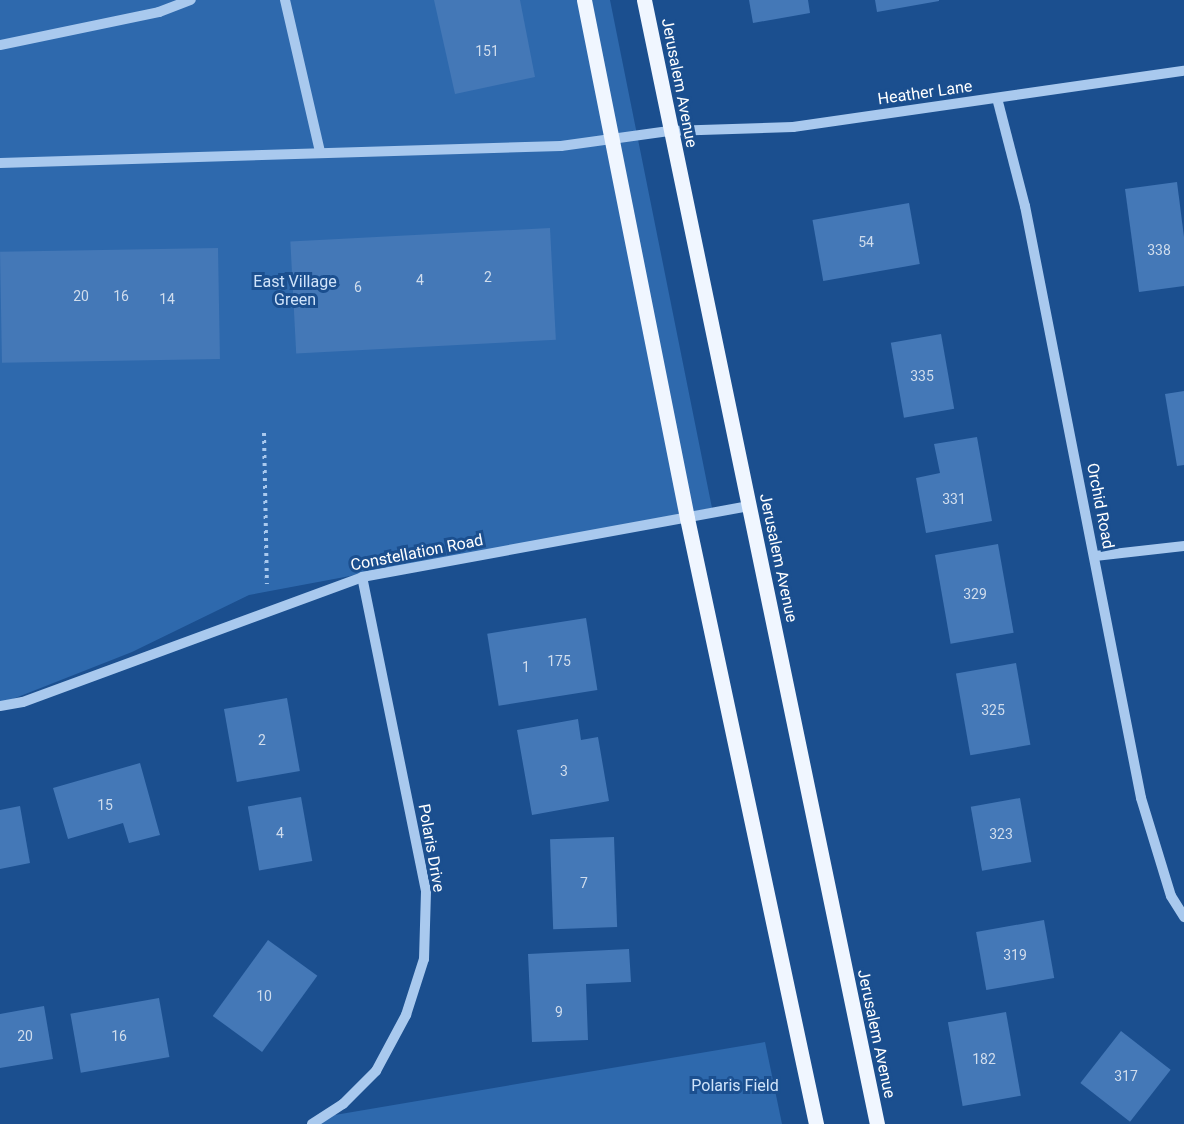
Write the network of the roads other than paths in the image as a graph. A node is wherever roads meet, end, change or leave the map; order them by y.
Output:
1 (191, 0) edge
2 (285, 0) edge
3 (584, 0) edge
4 (644, 0) edge
5 (0, 45) edge
6 (1184, 71) edge
7 (997, 98) junction
8 (669, 131) junction
9 (614, 138) junction
10 (320, 152) junction
11 (0, 163) edge
12 (748, 506) junction
13 (687, 518) junction
14 (1184, 546) edge
15 (1095, 556) junction
16 (362, 577) junction
17 (0, 706) edge
18 (1184, 917) edge
19 (312, 1124) edge
20 (816, 1124) edge
21 (877, 1124) edge

1 - 5 street
2 - 10 street
3 - 9 main road
4 - 8 main road, Jerusalem Avenue
6 - 7 street, Heather Lane
7 - 8 street, Heather Lane
7 - 15 street, Orchid Road
8 - 9 street
8 - 12 main road, Jerusalem Avenue
9 - 10 street
9 - 13 main road
10 - 11 street
12 - 13 street, Constellation Road
12 - 21 main road, Jerusalem Avenue
13 - 16 street, Constellation Road
13 - 20 main road
14 - 15 street
15 - 18 street, Orchid Road
16 - 17 street, Constellation Road
16 - 19 street, Polaris Drive

